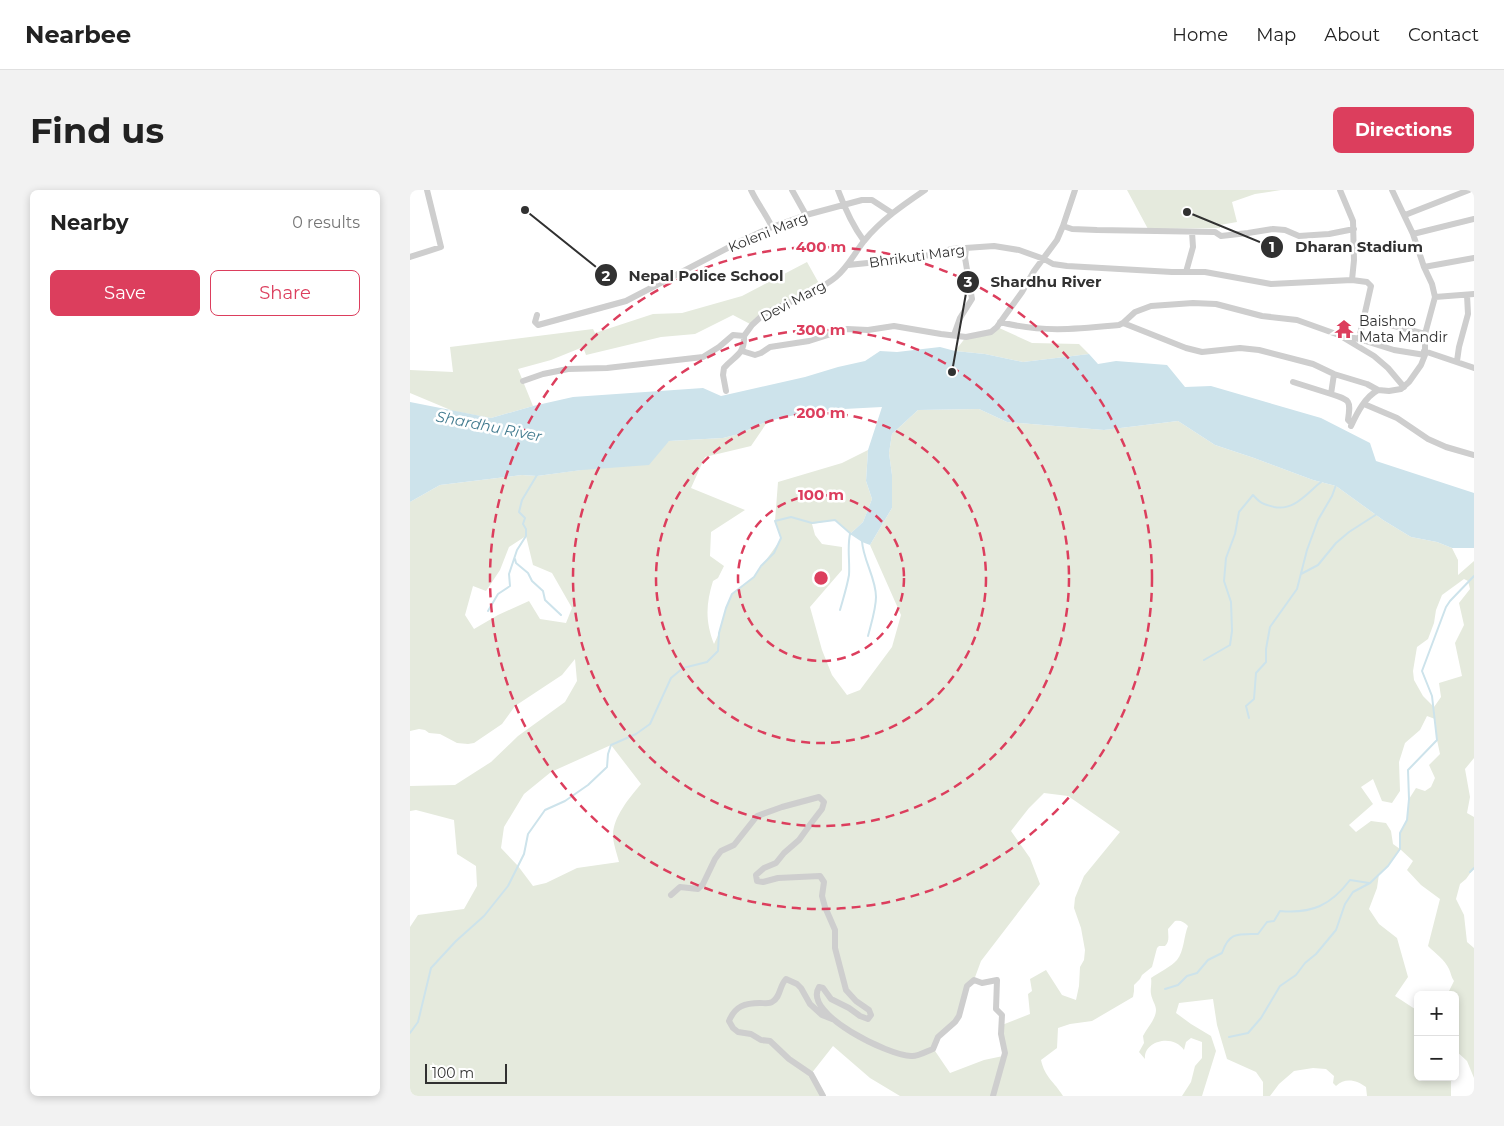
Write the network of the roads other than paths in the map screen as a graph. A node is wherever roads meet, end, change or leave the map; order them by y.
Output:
1 (427, 190) edge
2 (751, 190) edge
3 (792, 190) edge
4 (838, 190) edge
5 (925, 190) edge
6 (1075, 190) edge
7 (1340, 190) edge
8 (1392, 190) edge
9 (1469, 190) edge
10 (843, 206) junction
11 (892, 213) junction
12 (806, 215) junction
13 (1405, 215) junction
14 (1474, 219) edge
15 (1063, 226) junction
16 (772, 227) junction
17 (1354, 229) junction
18 (1192, 232) junction
19 (1413, 234) junction
20 (864, 241) junction
21 (966, 248) junction
22 (410, 257) edge
23 (1474, 258) edge
24 (1044, 259) junction
25 (848, 265) junction
26 (1424, 267) junction
27 (1186, 272) junction
28 (1352, 280) junction
29 (1470, 294) edge
30 (1435, 297) junction
31 (537, 315) dead end
32 (1364, 318) junction
33 (1000, 322) junction
34 (1123, 323) junction
35 (1339, 334) junction
36 (1425, 334) junction
37 (954, 335) junction
38 (744, 336) junction
39 (1360, 339) junction
40 (742, 351) junction
41 (1424, 353) junction
42 (1457, 361) junction
43 (1474, 368) edge
44 (1334, 374) junction
45 (524, 380) dead end
46 (1293, 382) dead end
47 (1406, 384) junction
48 (726, 390) dead end
49 (1378, 390) junction
50 (1330, 394) junction
51 (1364, 404) junction
52 (1474, 455) edge
53 (672, 895) dead end
54 (833, 1019) junction
55 (823, 1096) edge
56 (993, 1096) edge

1 - 22 street
2 - 16 street
3 - 12 street
4 - 10 street
5 - 11 street, Devi Marg
6 - 15 street
7 - 17 street
8 - 13 street
9 - 13 street
10 - 11 street, Koleni Marg
10 - 12 street, Koleni Marg
10 - 20 street
11 - 20 street, Devi Marg
12 - 16 street, Koleni Marg
13 - 19 street
14 - 19 street
15 - 18 street
15 - 24 street
16 - 31 street, Koleni Marg
17 - 18 street
17 - 28 street
18 - 27 street
19 - 26 street
20 - 25 street, Devi Marg
21 - 24 street, Bhrikuti Marg
21 - 25 street, Bhrikuti Marg
21 - 37 street
23 - 26 street
24 - 27 street, Bhrikuti Marg
24 - 33 street
25 - 38 street, Devi Marg
26 - 30 street
27 - 28 street, Bhrikuti Marg
28 - 32 street
29 - 30 street
29 - 42 street
30 - 36 street
32 - 36 street
32 - 39 street
33 - 34 street
33 - 37 street
34 - 35 street
34 - 44 street
35 - 39 street
35 - 47 street
36 - 41 street
37 - 40 street
38 - 40 street
38 - 45 street
39 - 41 street
40 - 48 street
41 - 42 street
41 - 47 street
42 - 43 street
44 - 49 street
44 - 50 street
46 - 50 street
47 - 49 street
49 - 51 street
50 - 51 street
51 - 52 street
53 - 54 street
54 - 55 street
54 - 56 street

